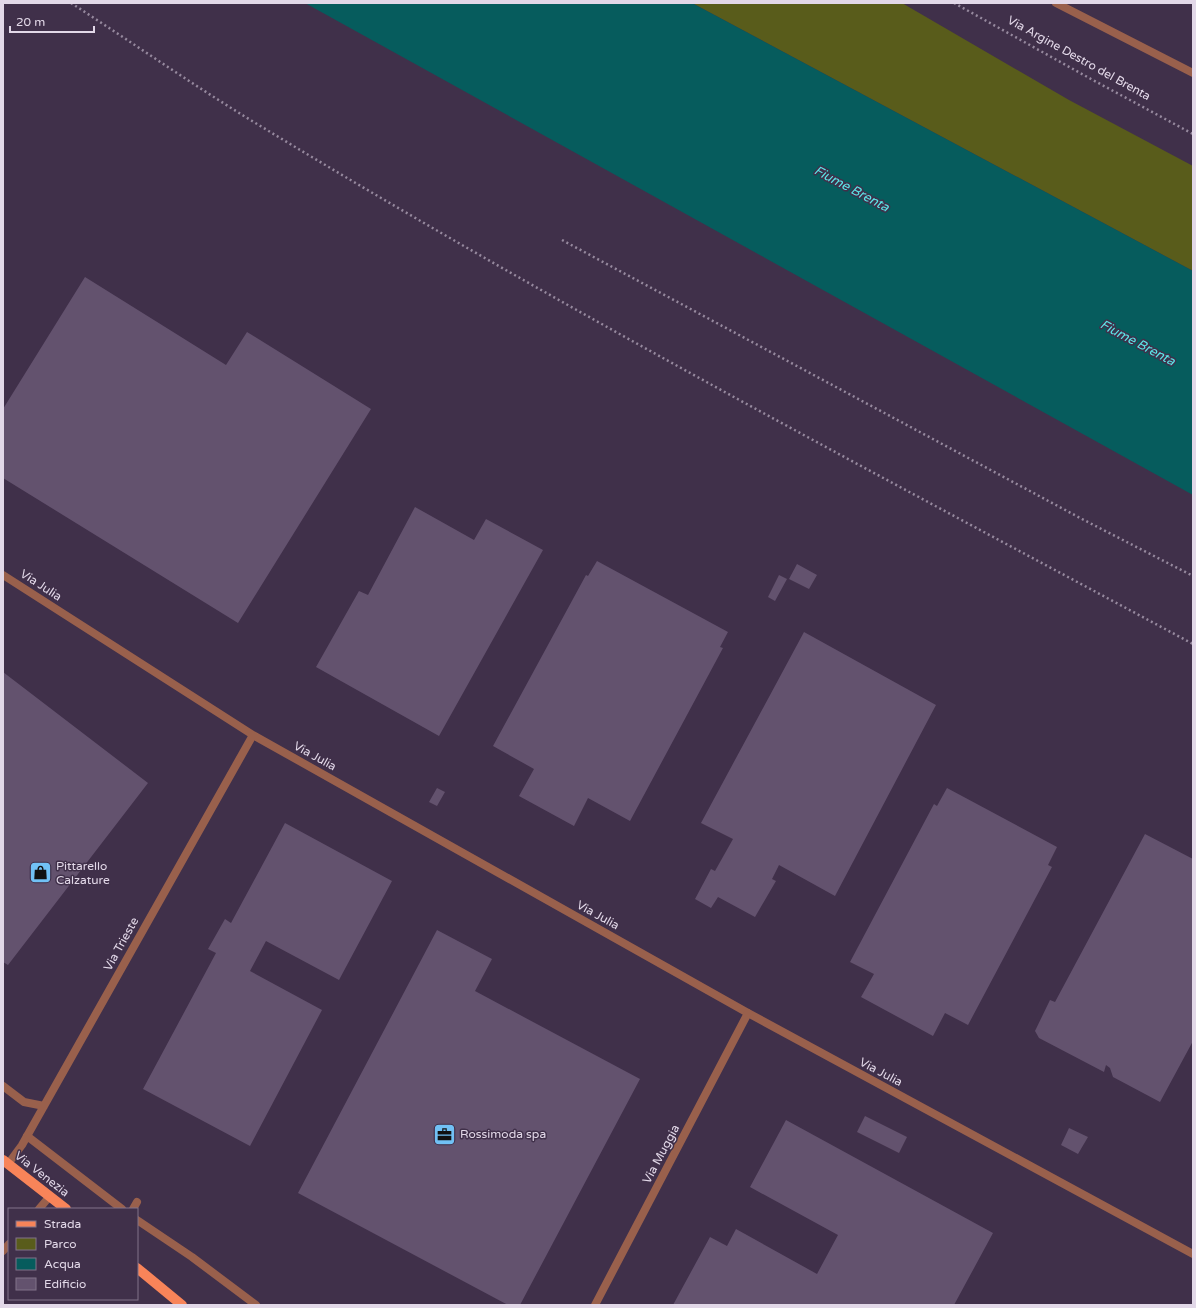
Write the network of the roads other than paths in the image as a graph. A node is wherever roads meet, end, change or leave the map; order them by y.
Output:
1 (1056, 3) edge
2 (1193, 73) edge
3 (3, 575) edge
4 (253, 735) junction
5 (748, 1014) junction
6 (3, 1086) edge
7 (44, 1106) junction
8 (27, 1136) junction
9 (5, 1162) edge
10 (50, 1196) junction
11 (40, 1208) edge
12 (65, 1208) edge
13 (121, 1208) edge
14 (138, 1221) edge
15 (1193, 1254) edge
16 (138, 1269) edge
17 (182, 1305) edge
18 (256, 1305) edge
19 (595, 1305) edge

1 - 2 street
3 - 4 street, Via Julia
4 - 5 street, Via Julia
4 - 7 street, Via Trieste
5 - 15 street, Via Julia
5 - 19 street, Via Muggia
6 - 7 street
7 - 8 street, Via Trieste
8 - 9 street, Via Trieste
8 - 13 street
9 - 10 main road, Via Venezia
10 - 11 street
10 - 12 main road, Via Venezia
14 - 18 street
16 - 17 main road

